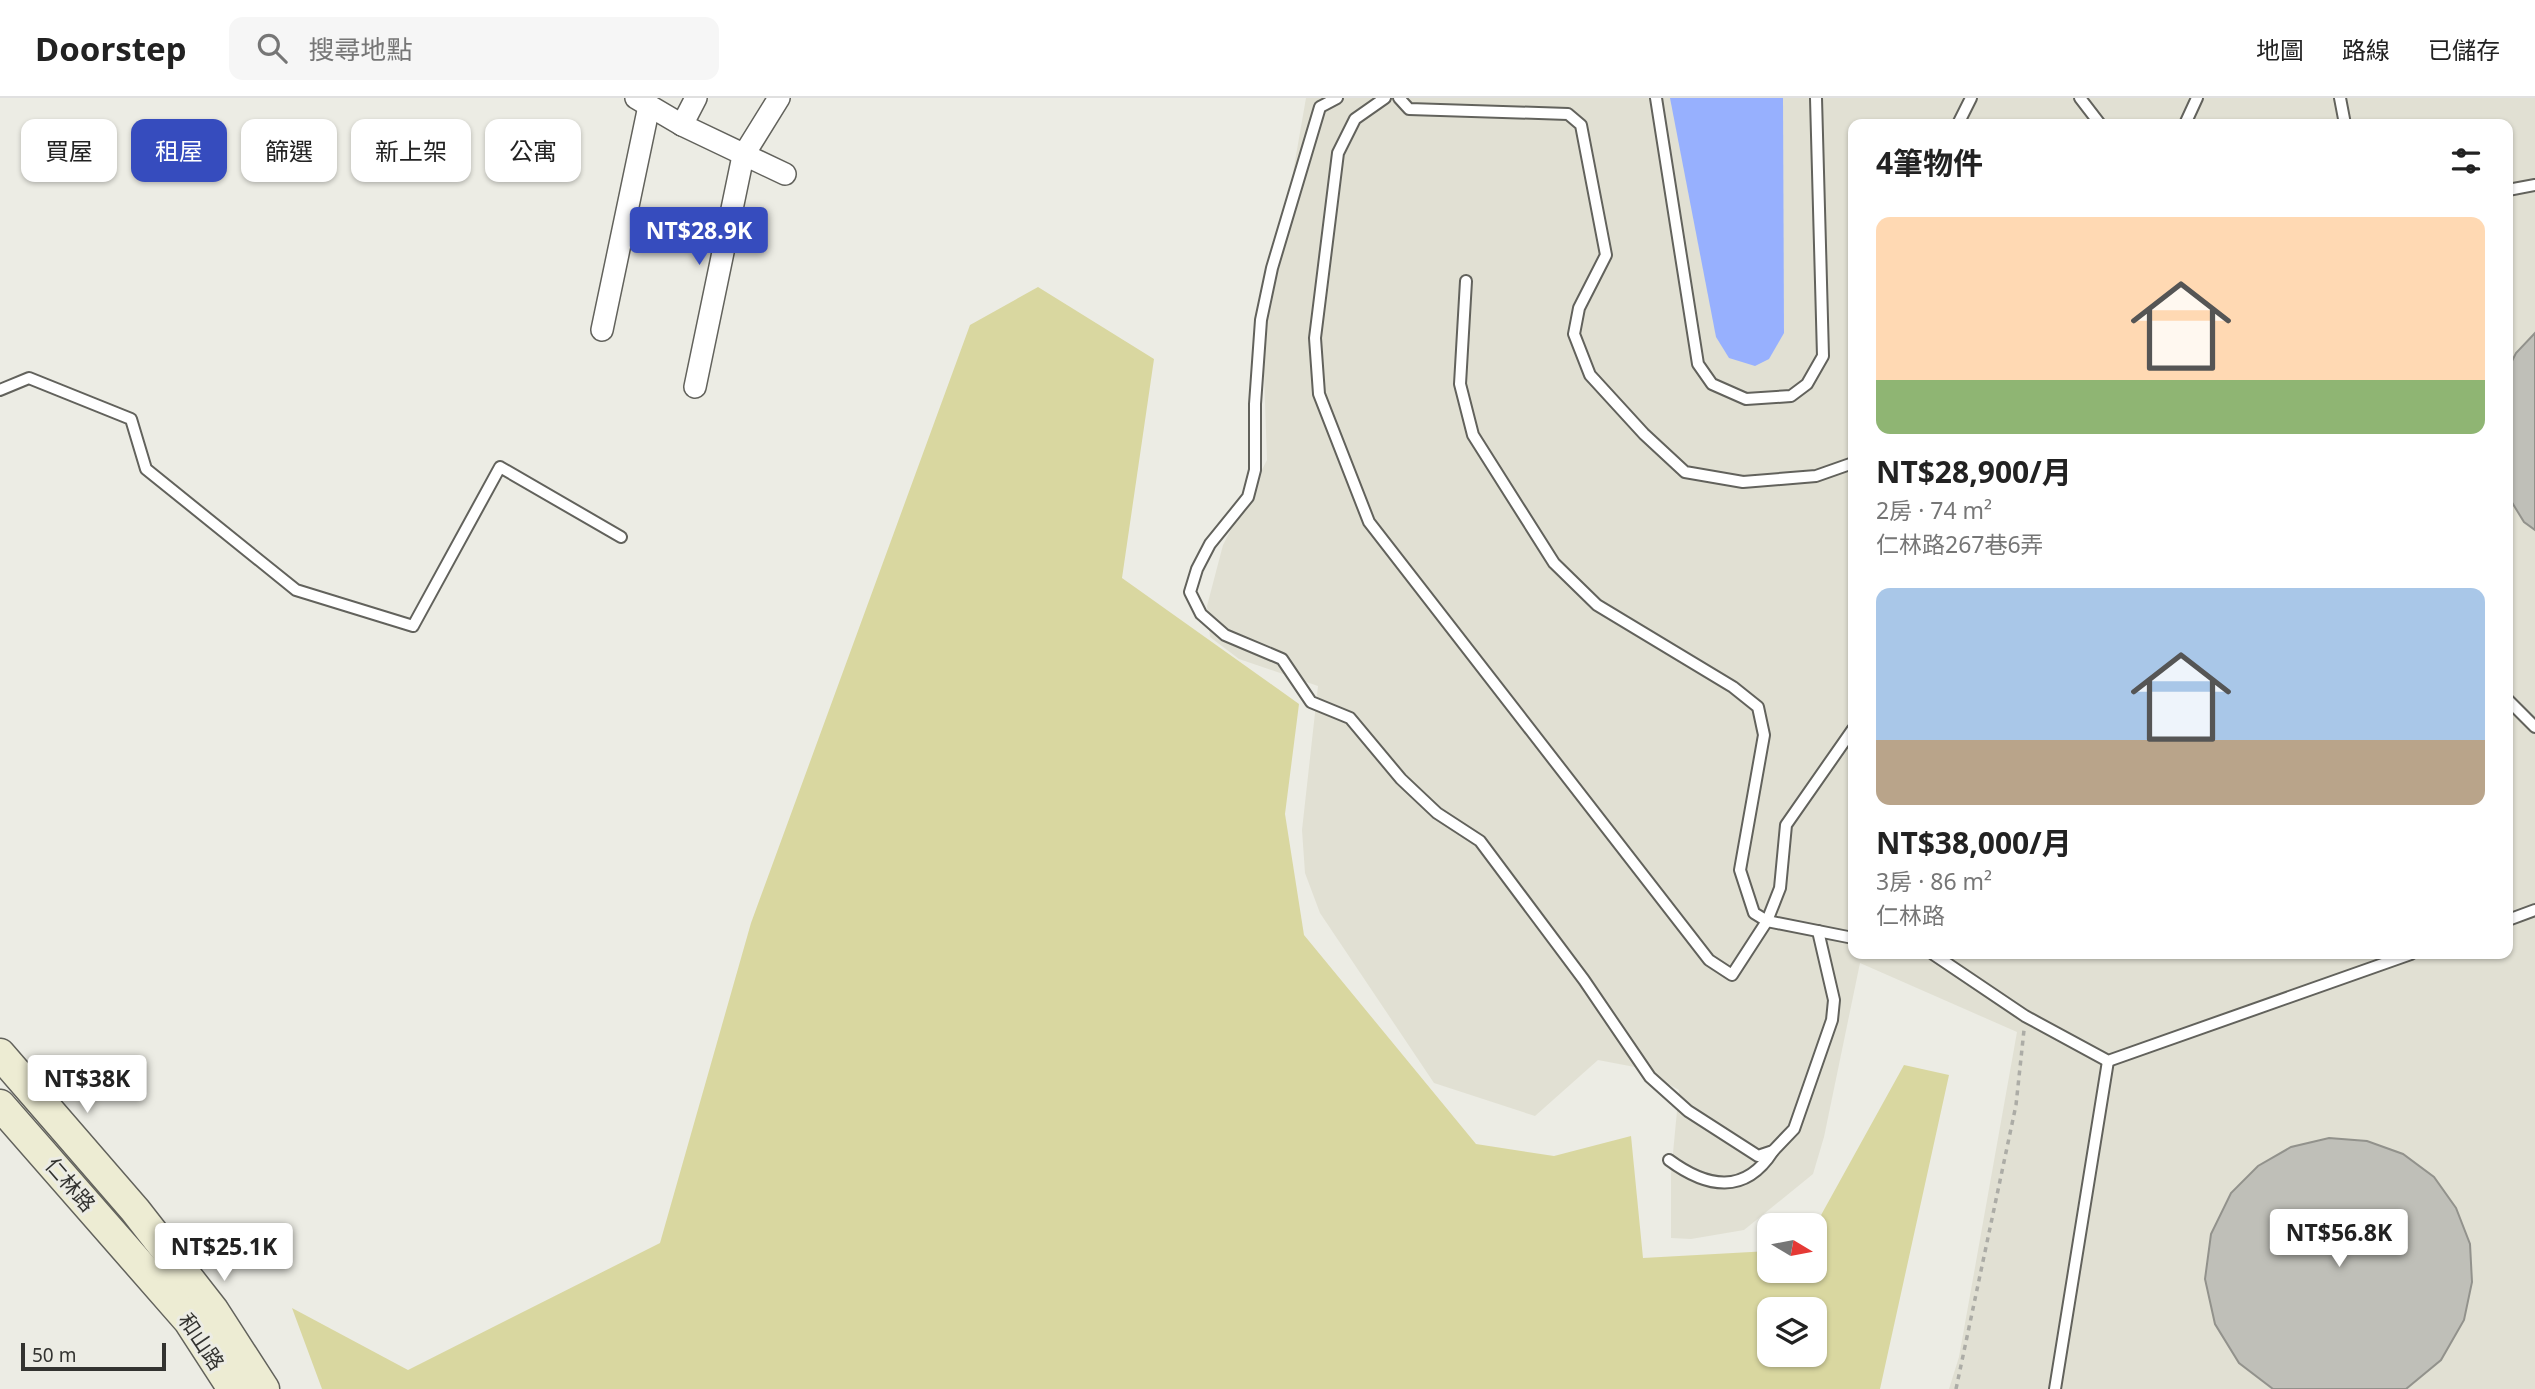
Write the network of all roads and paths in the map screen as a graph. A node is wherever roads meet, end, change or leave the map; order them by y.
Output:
1 (696, 98) edge
2 (779, 98) edge
3 (1337, 98) edge
4 (1385, 98) edge
5 (1399, 98) edge
6 (1656, 98) edge
7 (1816, 98) edge
8 (1972, 98) edge
9 (2080, 98) edge
10 (2197, 98) edge
11 (2340, 98) edge
12 (643, 102) edge
13 (1961, 119) edge
14 (2096, 119) edge
15 (2187, 119) edge
16 (2344, 119) edge
17 (682, 125) junction
18 (743, 156) junction
19 (785, 174) dead end
20 (2535, 186) edge
21 (2513, 189) edge
22 (1466, 281) dead end
23 (602, 330) dead end
24 (695, 387) dead end
25 (0, 390) edge
26 (1848, 465) edge
27 (621, 537) dead end
28 (2513, 705) edge
29 (2535, 727) edge
30 (1848, 736) edge
31 (2535, 910) edge
32 (2513, 918) edge
33 (1767, 921) junction
34 (1818, 931) junction
35 (1848, 936) edge
36 (1940, 959) edge
37 (2397, 959) edge
38 (2025, 1016) junction
39 (0, 1054) edge
40 (2108, 1061) junction
41 (0, 1105) edge
42 (1773, 1151) junction
43 (1669, 1160) dead end
44 (135, 1210) joint
45 (112, 1233) joint
46 (233, 1389) edge
47 (264, 1389) edge
48 (1956, 1389) edge
49 (2054, 1389) edge

1 - 17 street
2 - 18 street
3 - 42 lane
4 - 33 lane
5 - 26 lane
6 - 7 lane
8 - 13 lane
9 - 14 lane
10 - 15 lane
11 - 16 lane
12 - 17 street
12 - 23 street
17 - 18 street
18 - 19 street
18 - 24 street
20 - 21 lane
22 - 33 lane
25 - 27 lane
28 - 29 lane
30 - 33 lane
31 - 32 lane
33 - 34 lane
34 - 35 lane
34 - 42 lane
36 - 38 lane
37 - 40 lane
38 - 40 lane
38 - 48 path
39 - 44 main road, 仁林路
40 - 49 lane
41 - 45 main road, 仁林路
42 - 43 lane
44 - 47 main road, 和山路
45 - 46 main road, 和山路

